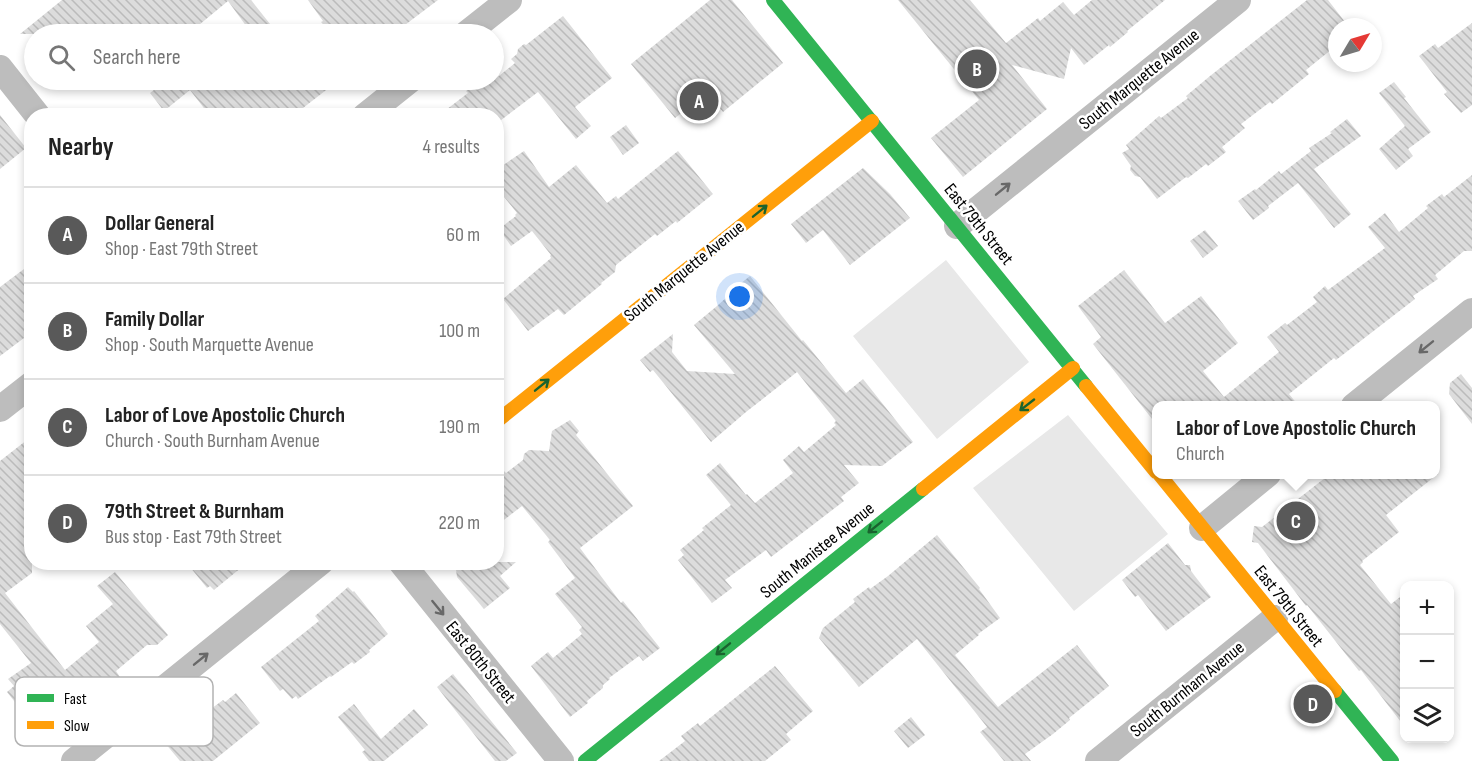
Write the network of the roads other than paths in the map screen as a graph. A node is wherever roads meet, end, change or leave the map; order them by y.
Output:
1 (509, 0) edge
2 (773, 0) edge
3 (1238, 0) edge
4 (479, 24) edge
5 (0, 68) edge
6 (398, 90) edge
7 (32, 108) edge
8 (375, 108) edge
9 (872, 121) junction
10 (957, 226) junction
11 (1472, 311) edge
12 (1073, 368) junction
13 (24, 390) edge
14 (1359, 401) edge
15 (0, 409) edge
16 (504, 416) edge
17 (1152, 466) edge
18 (1163, 479) edge
19 (1262, 479) edge
20 (1202, 528) junction
21 (311, 570) edge
22 (407, 570) edge
23 (1275, 618) junction
24 (178, 677) edge
25 (93, 746) edge
26 (74, 761) edge
27 (561, 761) edge
28 (585, 761) edge
29 (1098, 761) edge
30 (1392, 761) edge

1 - 4 street
2 - 9 street, East 79th Street
10 -> 3 street, South Marquette Avenue
5 - 7 street
6 - 8 street
9 - 10 street, East 79th Street
16 -> 9 street, South Marquette Avenue
10 - 12 street, East 79th Street
11 -> 14 street
12 - 17 street, East 79th Street
12 -> 28 street, South Manistee Avenue
13 - 15 street
18 - 20 street, East 79th Street
19 - 20 street
20 - 23 street, East 79th Street
24 -> 21 street
22 -> 27 street, East 80th Street
23 - 29 street, South Burnham Avenue
23 - 30 street, East 79th Street
26 -> 25 street

